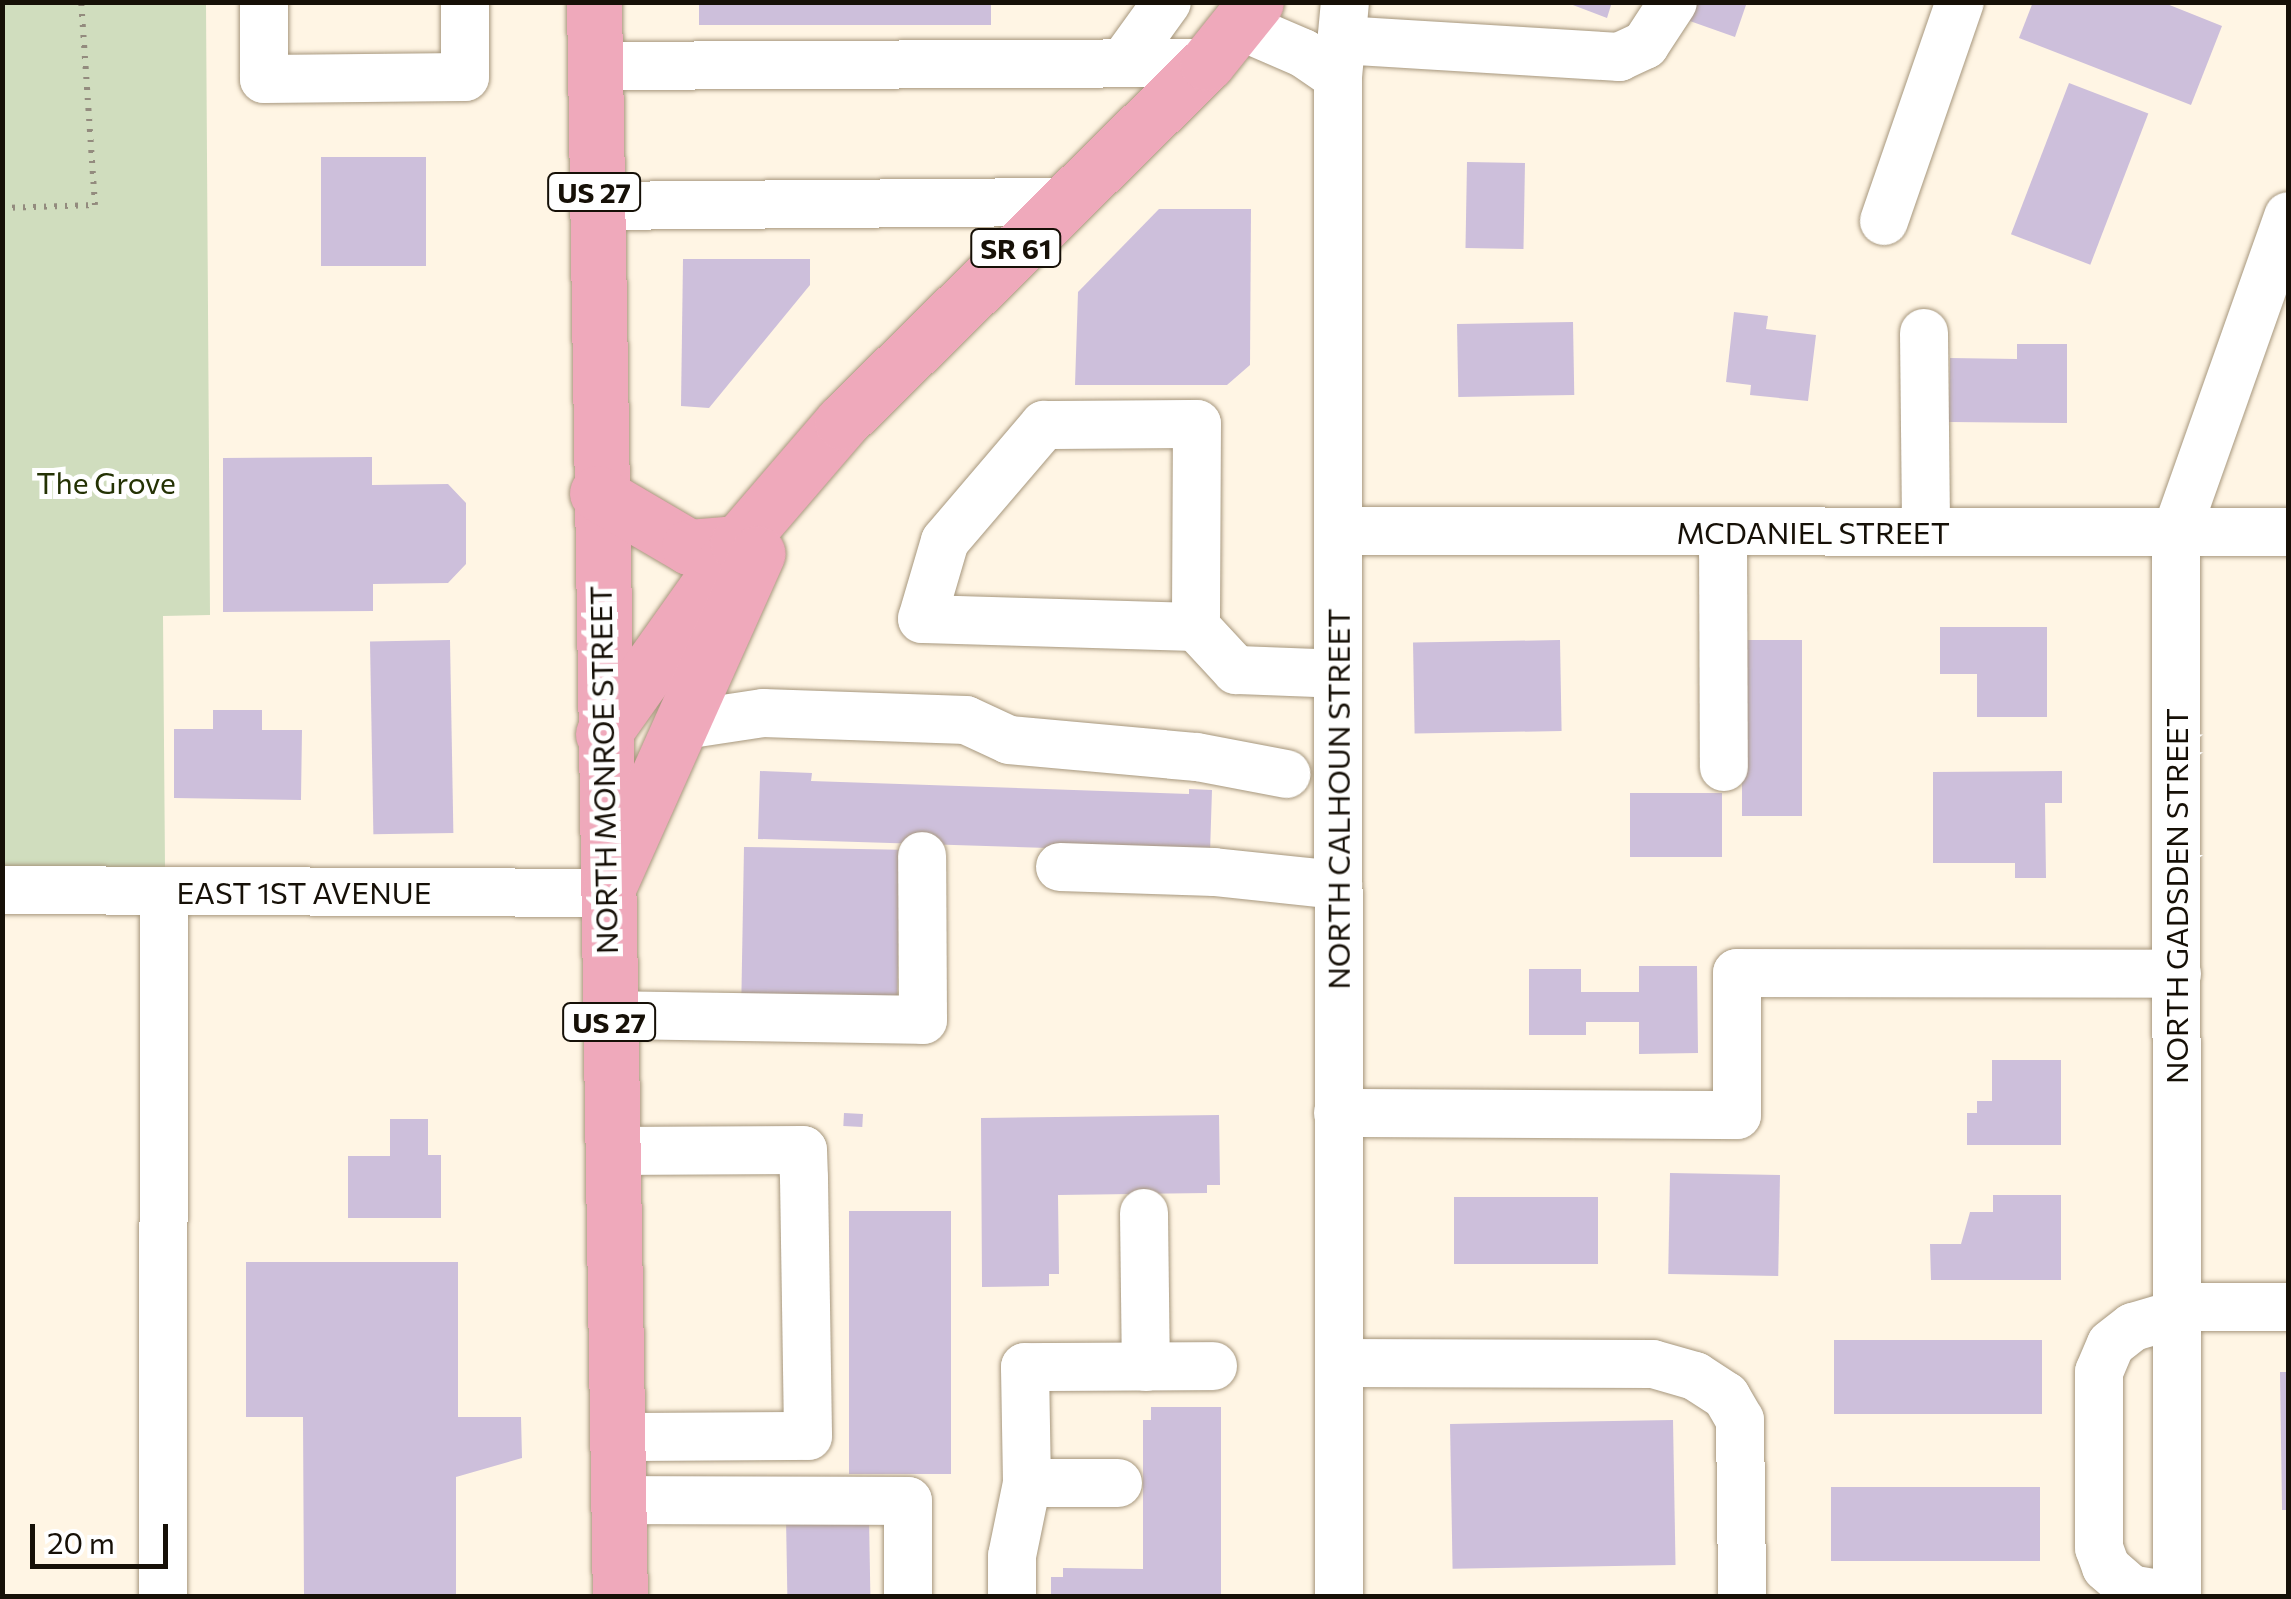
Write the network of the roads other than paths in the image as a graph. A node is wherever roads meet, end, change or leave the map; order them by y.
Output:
1 (264, 2) edge
2 (465, 2) edge
3 (594, 2) edge
4 (1166, 2) edge
5 (1673, 2) edge
6 (1960, 2) edge
7 (1234, 30) edge
8 (1341, 40) edge
9 (1123, 63) junction
10 (594, 66) junction
11 (1062, 202) junction
12 (594, 206) junction
13 (2288, 216) edge
14 (1884, 221) dead end
15 (1924, 333) dead end
16 (597, 493) junction
17 (780, 499) junction
18 (1338, 530) junction
19 (1722, 531) junction
20 (1926, 532) junction
21 (2288, 532) edge
22 (2176, 533) junction
23 (738, 543) junction
24 (1196, 628) junction
25 (1338, 674) junction
26 (684, 725) junction
27 (603, 734) junction
28 (1724, 766) dead end
29 (1286, 774) dead end
30 (922, 856) dead end
31 (1060, 867) dead end
32 (1338, 885) junction
33 (2, 890) edge
34 (164, 891) junction
35 (606, 892) junction
36 (2176, 974) junction
37 (609, 1015) junction
38 (1338, 1113) junction
39 (611, 1151) junction
40 (1144, 1213) dead end
41 (2288, 1307) edge
42 (2177, 1311) junction
43 (1339, 1363) junction
44 (1212, 1366) dead end
45 (1146, 1367) junction
46 (617, 1437) junction
47 (1118, 1483) dead end
48 (1028, 1484) junction
49 (619, 1500) junction
50 (163, 1596) edge
51 (620, 1596) edge
52 (908, 1596) edge
53 (1012, 1596) edge
54 (1339, 1596) edge
55 (1742, 1596) edge
56 (2174, 1596) edge

1 - 2 street
3 - 10 main road, NORTH MONROE STREET / US 27
4 - 9 street
5 - 8 street
6 - 14 street
7 - 8 street
7 - 9 street
7 - 11 main road, SR 61
8 - 18 street, NORTH CALHOUN STREET
9 - 10 street
10 - 12 main road, NORTH MONROE STREET / US 27
11 - 12 street
11 - 17 main road, SR 61
12 - 16 main road, NORTH MONROE STREET / US 27
13 - 22 street, NORTH GADSDEN STREET
15 - 20 street
16 - 23 main road
16 - 27 main road, NORTH MONROE STREET / US 27
17 - 23 main road, SR 61
17 - 26 main road, SR 61
18 - 19 street, MCDANIEL STREET
18 - 25 street, NORTH CALHOUN STREET
19 - 20 street, MCDANIEL STREET
19 - 28 street
20 - 22 street, MCDANIEL STREET
21 - 22 street, MCDANIEL STREET
22 - 36 street, NORTH GADSDEN STREET
23 - 27 main road, SR 61
24 - 24 street
24 - 25 street
25 - 32 street, NORTH CALHOUN STREET
26 - 29 street
26 - 35 main road, SR 61
27 - 35 main road, NORTH MONROE STREET / US 27
30 - 37 street
31 - 32 street
32 - 38 street, NORTH CALHOUN STREET
33 - 34 street, EAST 1ST AVENUE
34 - 35 street, EAST 1ST AVENUE
34 - 50 street
35 - 37 main road, NORTH MONROE STREET / US 27
36 - 38 street
36 - 42 street, NORTH GADSDEN STREET
37 - 39 main road, NORTH MONROE STREET / US 27
38 - 43 street, NORTH CALHOUN STREET
39 - 46 main road, NORTH MONROE STREET / US 27
39 - 46 street
40 - 45 street
41 - 42 street
42 - 56 street, NORTH GADSDEN STREET
42 - 56 street
43 - 54 street, NORTH CALHOUN STREET
43 - 55 street
44 - 45 street
45 - 48 street
46 - 49 main road, NORTH MONROE STREET / US 27
47 - 48 street
48 - 53 street
49 - 51 main road, NORTH MONROE STREET / US 27
49 - 52 street

